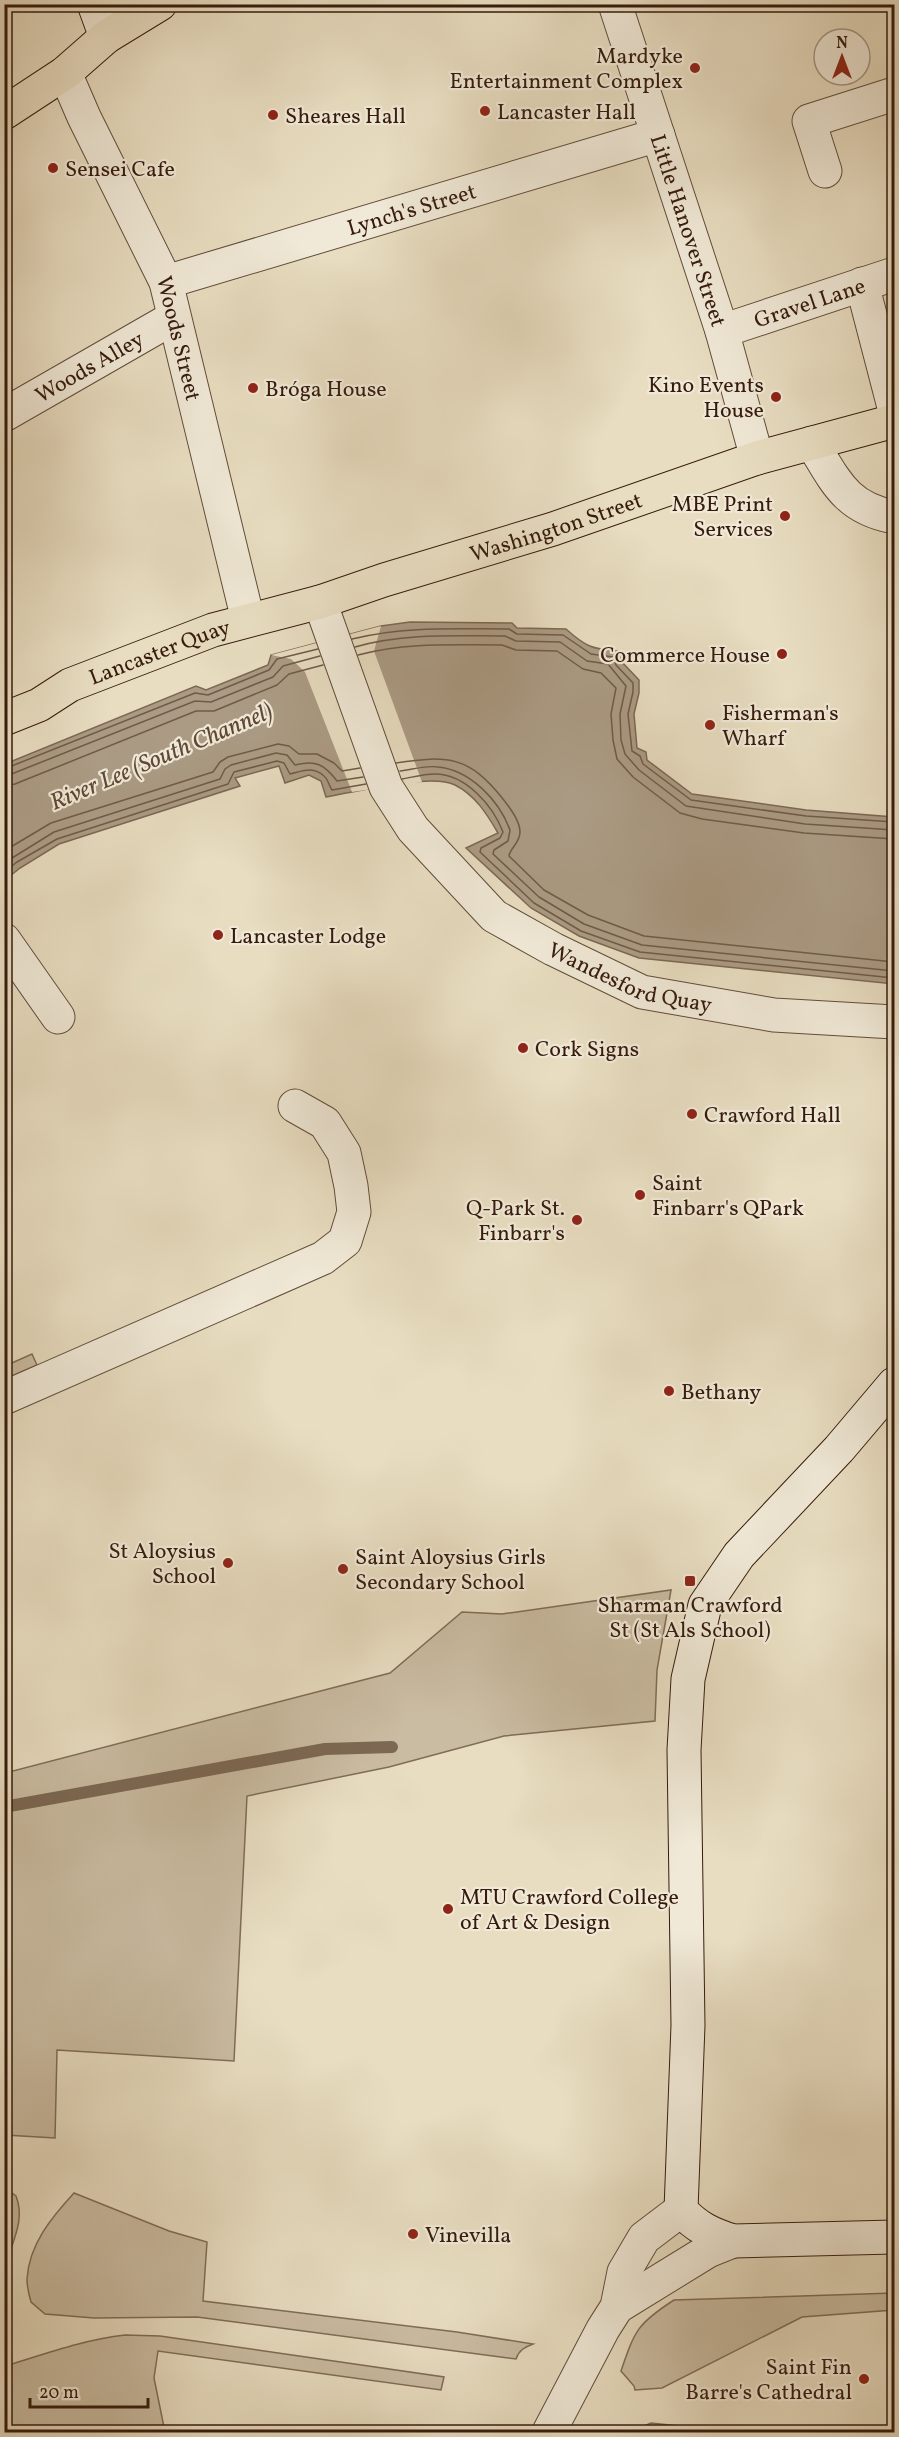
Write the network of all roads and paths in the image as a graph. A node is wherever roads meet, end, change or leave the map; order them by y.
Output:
1 (94, 4) edge
2 (160, 4) edge
3 (615, 4) edge
4 (106, 37) junction
5 (65, 73) junction
6 (894, 94) edge
7 (4, 113) edge
8 (658, 135) junction
9 (825, 171) dead end
10 (894, 274) edge
11 (166, 282) junction
12 (862, 284) junction
13 (173, 318) junction
14 (722, 331) junction
15 (894, 407) edge
16 (4, 415) edge
17 (894, 421) edge
18 (812, 443) junction
19 (757, 458) junction
20 (894, 517) edge
21 (320, 602) junction
22 (248, 620) junction
23 (4, 719) edge
24 (4, 940) edge
25 (58, 1017) dead end
26 (894, 1022) edge
27 (295, 1106) dead end
28 (894, 1384) edge
29 (4, 1398) edge
30 (681, 2210) junction
31 (894, 2237) edge
32 (733, 2241) junction
33 (617, 2307) junction
34 (549, 2433) edge

1 - 4 street
2 - 4 highway
3 - 8 street, Little Hanover Street
4 - 5 highway
5 - 7 highway
5 - 11 street, Woods Street
6 - 9 street
8 - 11 street, Lynch's Street
8 - 14 street, Little Hanover Street
10 - 12 street, Gravel Lane
11 - 13 street, Woods Street
12 - 14 street, Gravel Lane
12 - 15 street
13 - 16 street, Woods Alley
13 - 22 street, Woods Street
14 - 19 street, Little Hanover Street
17 - 18 highway, Washington Street
18 - 19 highway, Washington Street
18 - 20 street
19 - 21 highway, Washington Street
21 - 22 highway, Lancaster Quay
21 - 26 street, Wandesford Quay
22 - 23 highway, Lancaster Quay
24 - 25 street
27 - 29 street
28 - 30 street
30 - 32 street
30 - 33 street
31 - 32 street
32 - 33 street
33 - 34 street

